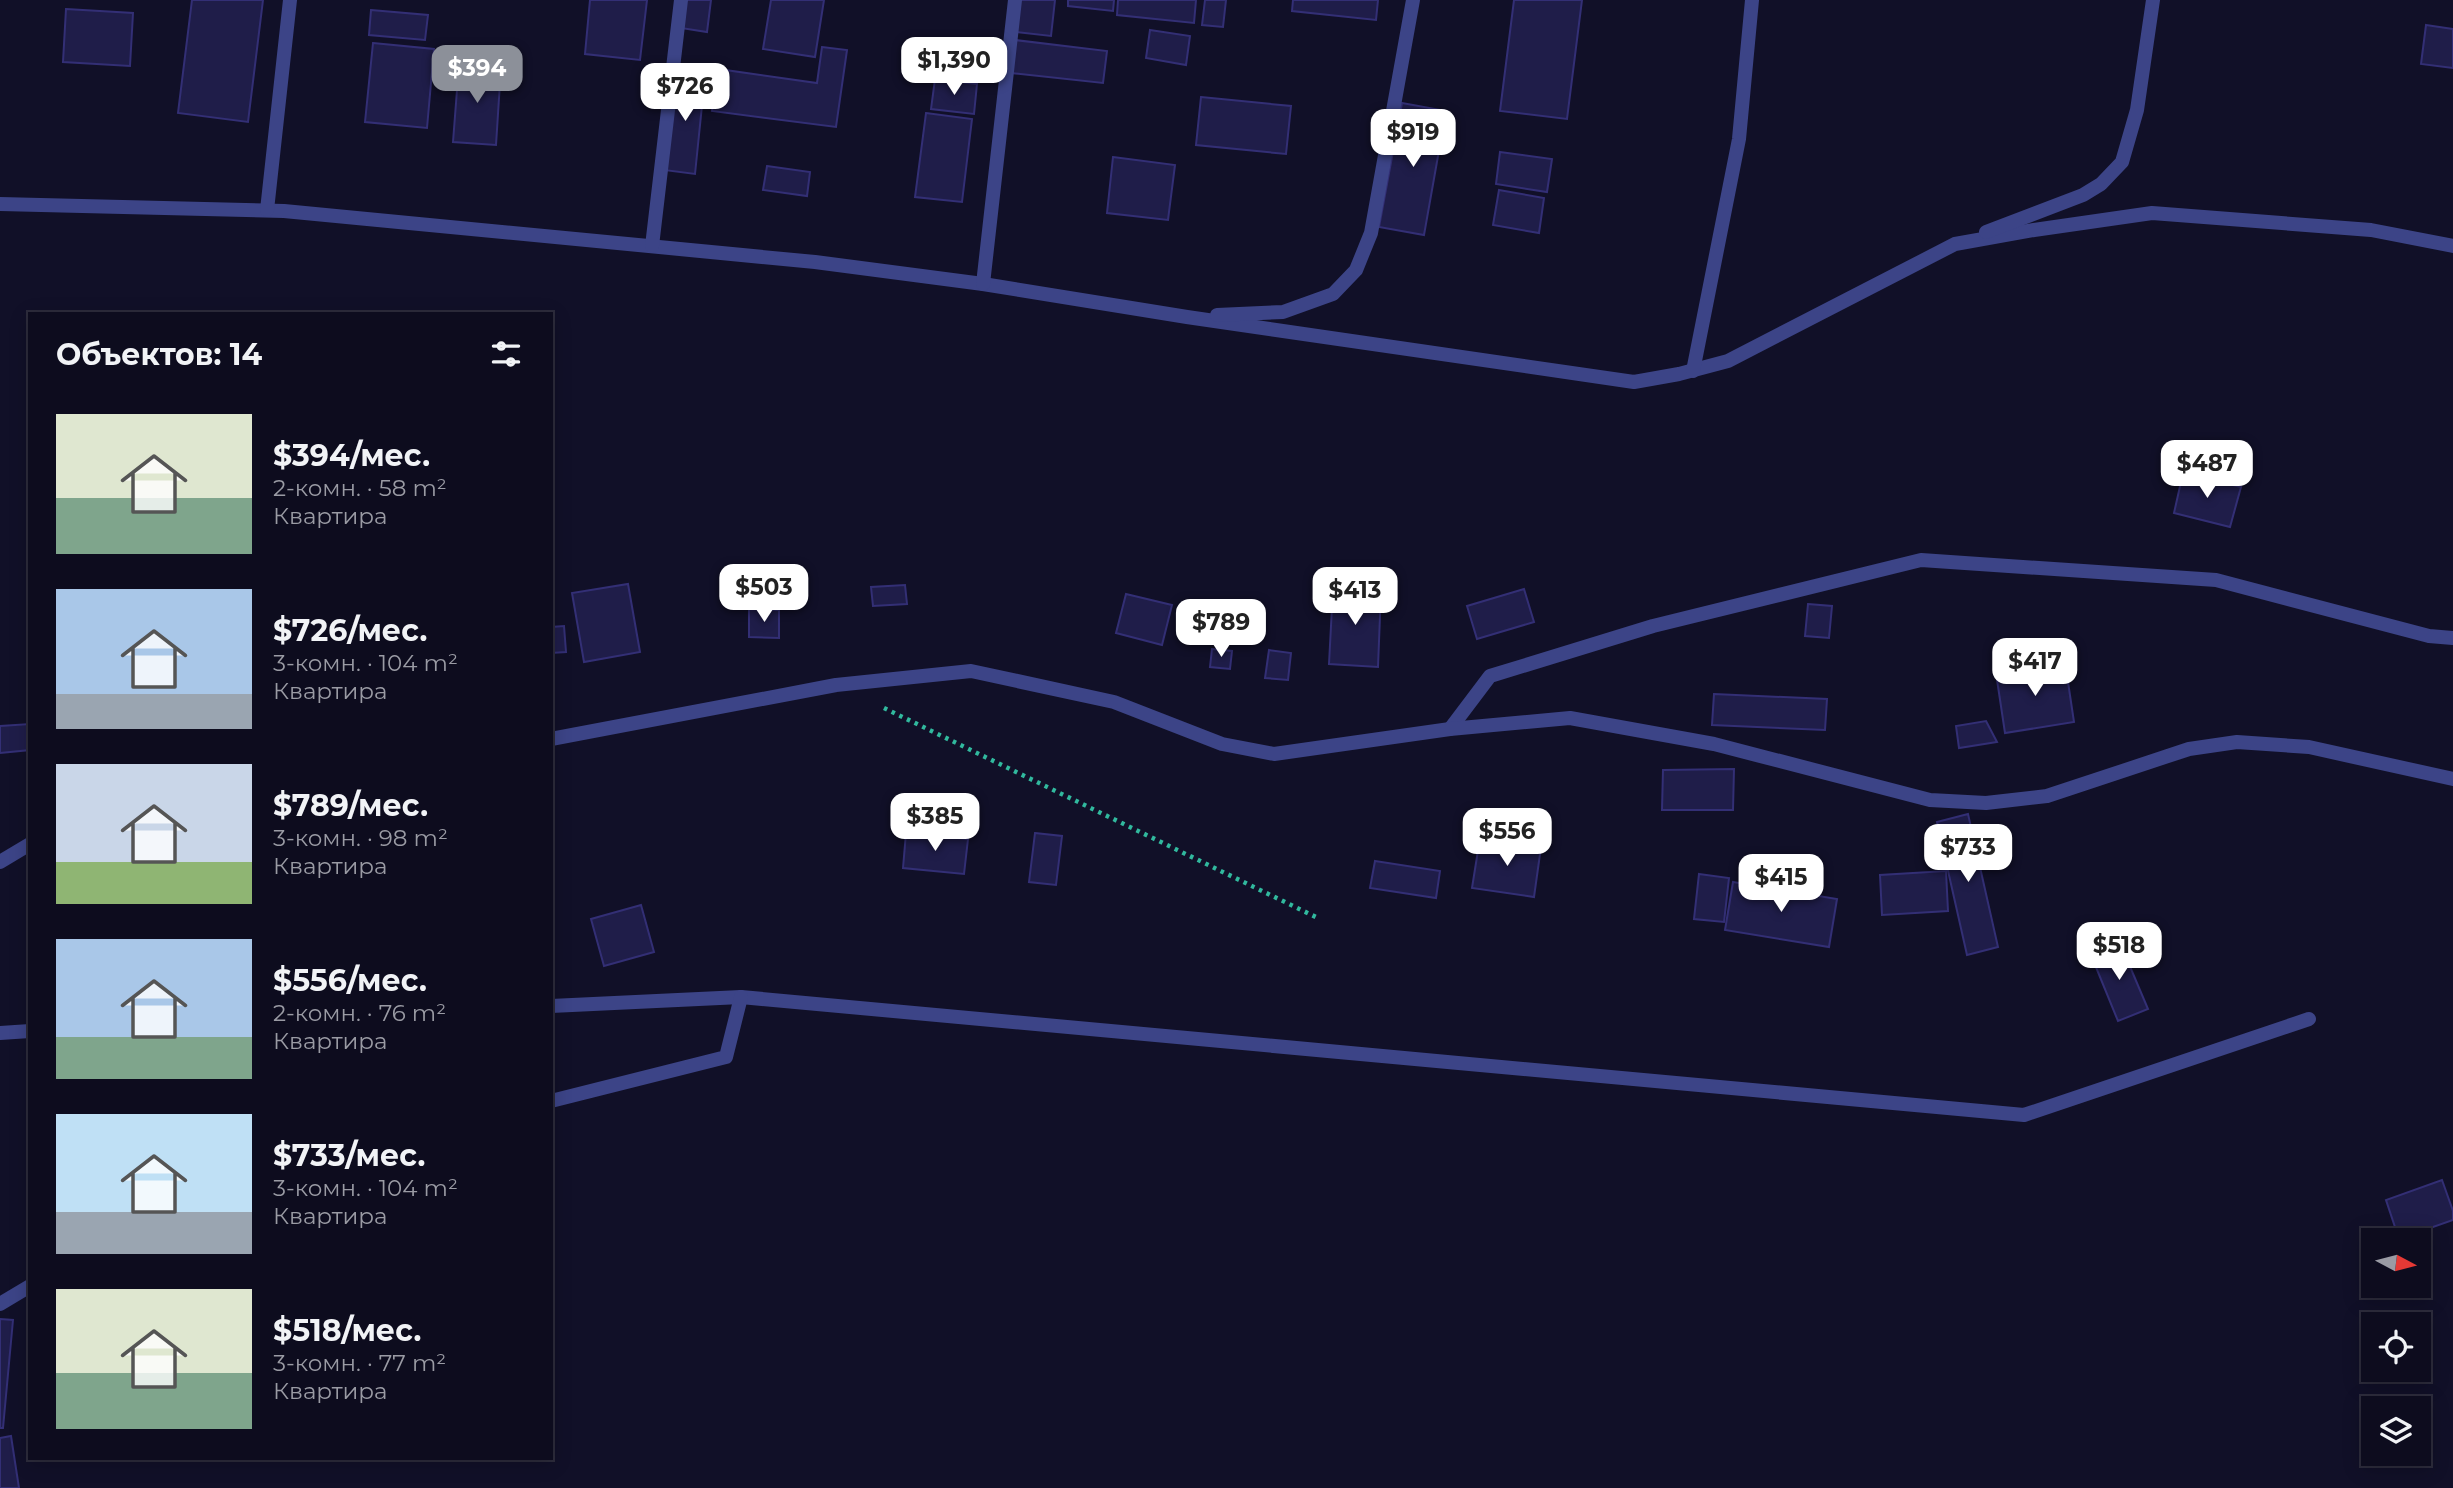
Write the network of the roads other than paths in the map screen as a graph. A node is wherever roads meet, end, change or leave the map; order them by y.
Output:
1 (290, 0) edge
2 (681, 0) edge
3 (1015, 0) edge
4 (1413, 0) edge
5 (1752, 0) edge
6 (2153, 0) edge
7 (0, 204) edge
8 (267, 210) junction
9 (1955, 244) junction
10 (652, 246) junction
11 (2453, 246) edge
12 (983, 284) junction
13 (1187, 317) junction
14 (1693, 371) junction
15 (2453, 638) edge
16 (1450, 729) junction
17 (553, 739) edge
18 (2453, 779) edge
19 (28, 845) edge
20 (0, 862) edge
21 (741, 997) junction
22 (553, 1006) edge
23 (2309, 1019) dead end
24 (28, 1031) edge
25 (0, 1033) edge
26 (553, 1100) edge
27 (28, 1287) edge
28 (0, 1304) edge

1 - 8 street
2 - 10 street
3 - 12 street
4 - 13 street
5 - 14 street
6 - 9 street
7 - 8 street
8 - 10 street
9 - 11 street
9 - 14 street
10 - 12 street
12 - 13 street
13 - 14 street
15 - 16 street
16 - 17 street
16 - 18 street
19 - 20 street
21 - 22 street
21 - 23 street
21 - 26 street
24 - 25 street
27 - 28 street

